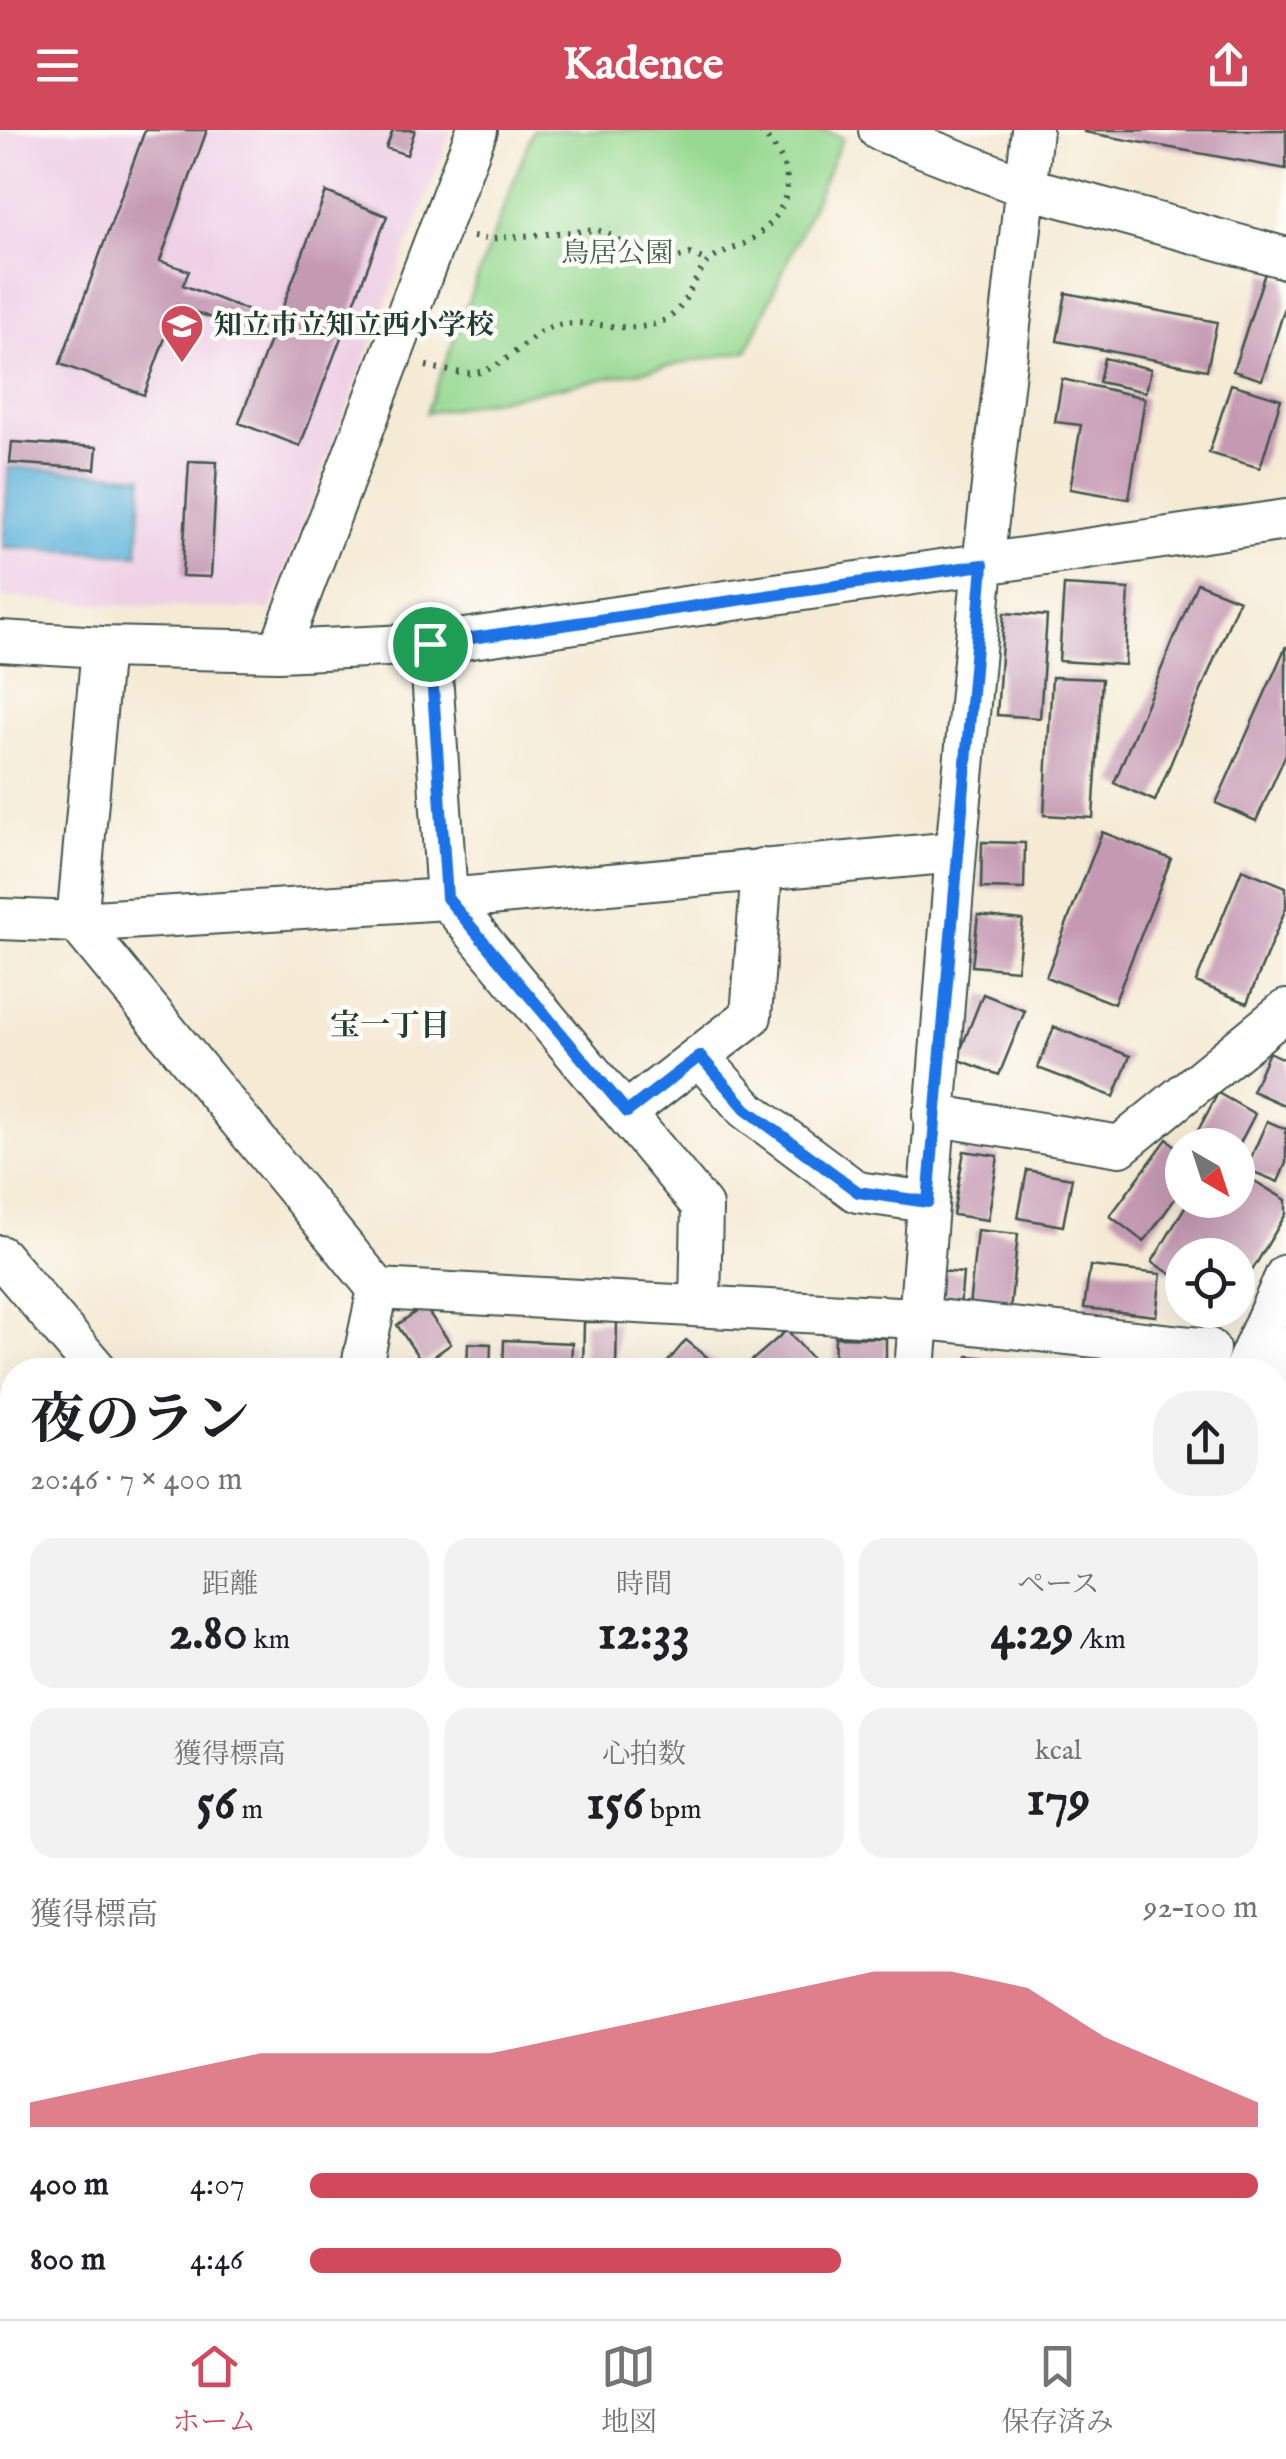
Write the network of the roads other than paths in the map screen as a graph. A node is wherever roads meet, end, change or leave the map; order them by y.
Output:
1 (477, 130) edge
2 (879, 130) edge
3 (1032, 130) edge
4 (1025, 187) junction
5 (1286, 258) edge
6 (1286, 520) edge
7 (983, 565) junction
8 (0, 641) edge
9 (430, 644) junction
10 (102, 648) junction
11 (279, 650) junction
12 (956, 852) junction
13 (762, 869) junction
14 (447, 898) junction
15 (0, 919) edge
16 (77, 922) junction
17 (1286, 1010) edge
18 (700, 1056) junction
19 (627, 1112) junction
20 (933, 1115) junction
21 (928, 1202) junction
22 (0, 1256) edge
23 (1286, 1274) edge
24 (378, 1289) junction
25 (700, 1306) junction
26 (916, 1318) junction
27 (87, 1358) edge
28 (363, 1358) edge
29 (914, 1358) edge
30 (1206, 1358) edge
31 (1249, 1358) edge

1 - 11 street
2 - 4 street
3 - 4 street
4 - 5 street
4 - 7 street
6 - 7 street
7 - 9 street
7 - 12 street
8 - 10 street
9 - 11 street
9 - 14 street
10 - 11 street
10 - 16 street
12 - 13 street
12 - 20 street
13 - 14 street
13 - 18 street
14 - 16 street
14 - 19 street
15 - 16 street
16 - 24 street
17 - 20 street
18 - 19 street
18 - 21 street
19 - 25 street
20 - 21 street
21 - 26 street
22 - 27 street
23 - 31 street
24 - 25 street
24 - 28 street
25 - 26 street
26 - 29 street
26 - 30 street

